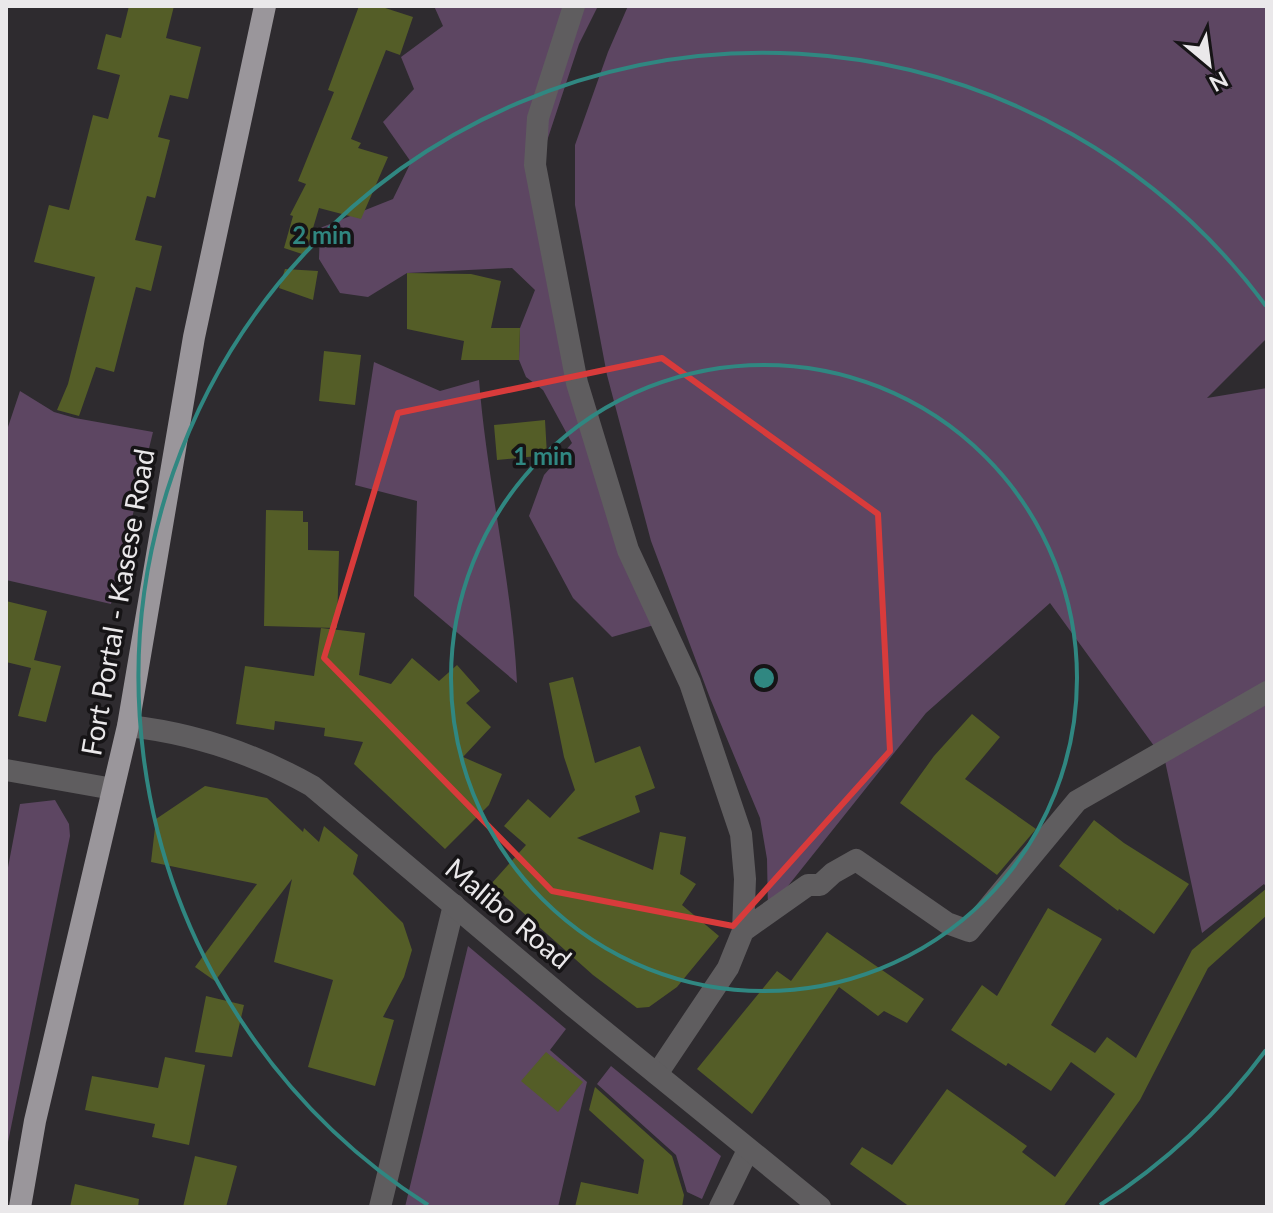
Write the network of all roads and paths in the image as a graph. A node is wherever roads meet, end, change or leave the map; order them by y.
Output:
1 (265, 6) edge
2 (574, 6) edge
3 (1267, 692) edge
4 (128, 726) junction
5 (6, 770) edge
6 (113, 789) junction
7 (454, 905) junction
8 (743, 931) junction
9 (657, 1074) junction
10 (748, 1150) junction
11 (20, 1207) edge
12 (380, 1207) edge
13 (720, 1207) edge
14 (820, 1207) edge

1 - 4 highway, Fort Portal - Kasese Road
2 - 8 street
3 - 8 street
4 - 6 highway, Fort Portal - Kasese Road
4 - 7 street, Malibo Road
5 - 6 street
6 - 11 highway, Fort Portal - Kasese Road
7 - 9 street, Malibo Road
7 - 12 street
8 - 9 street
9 - 10 street, Malibo Road
10 - 13 street
10 - 14 street, Malibo Road

